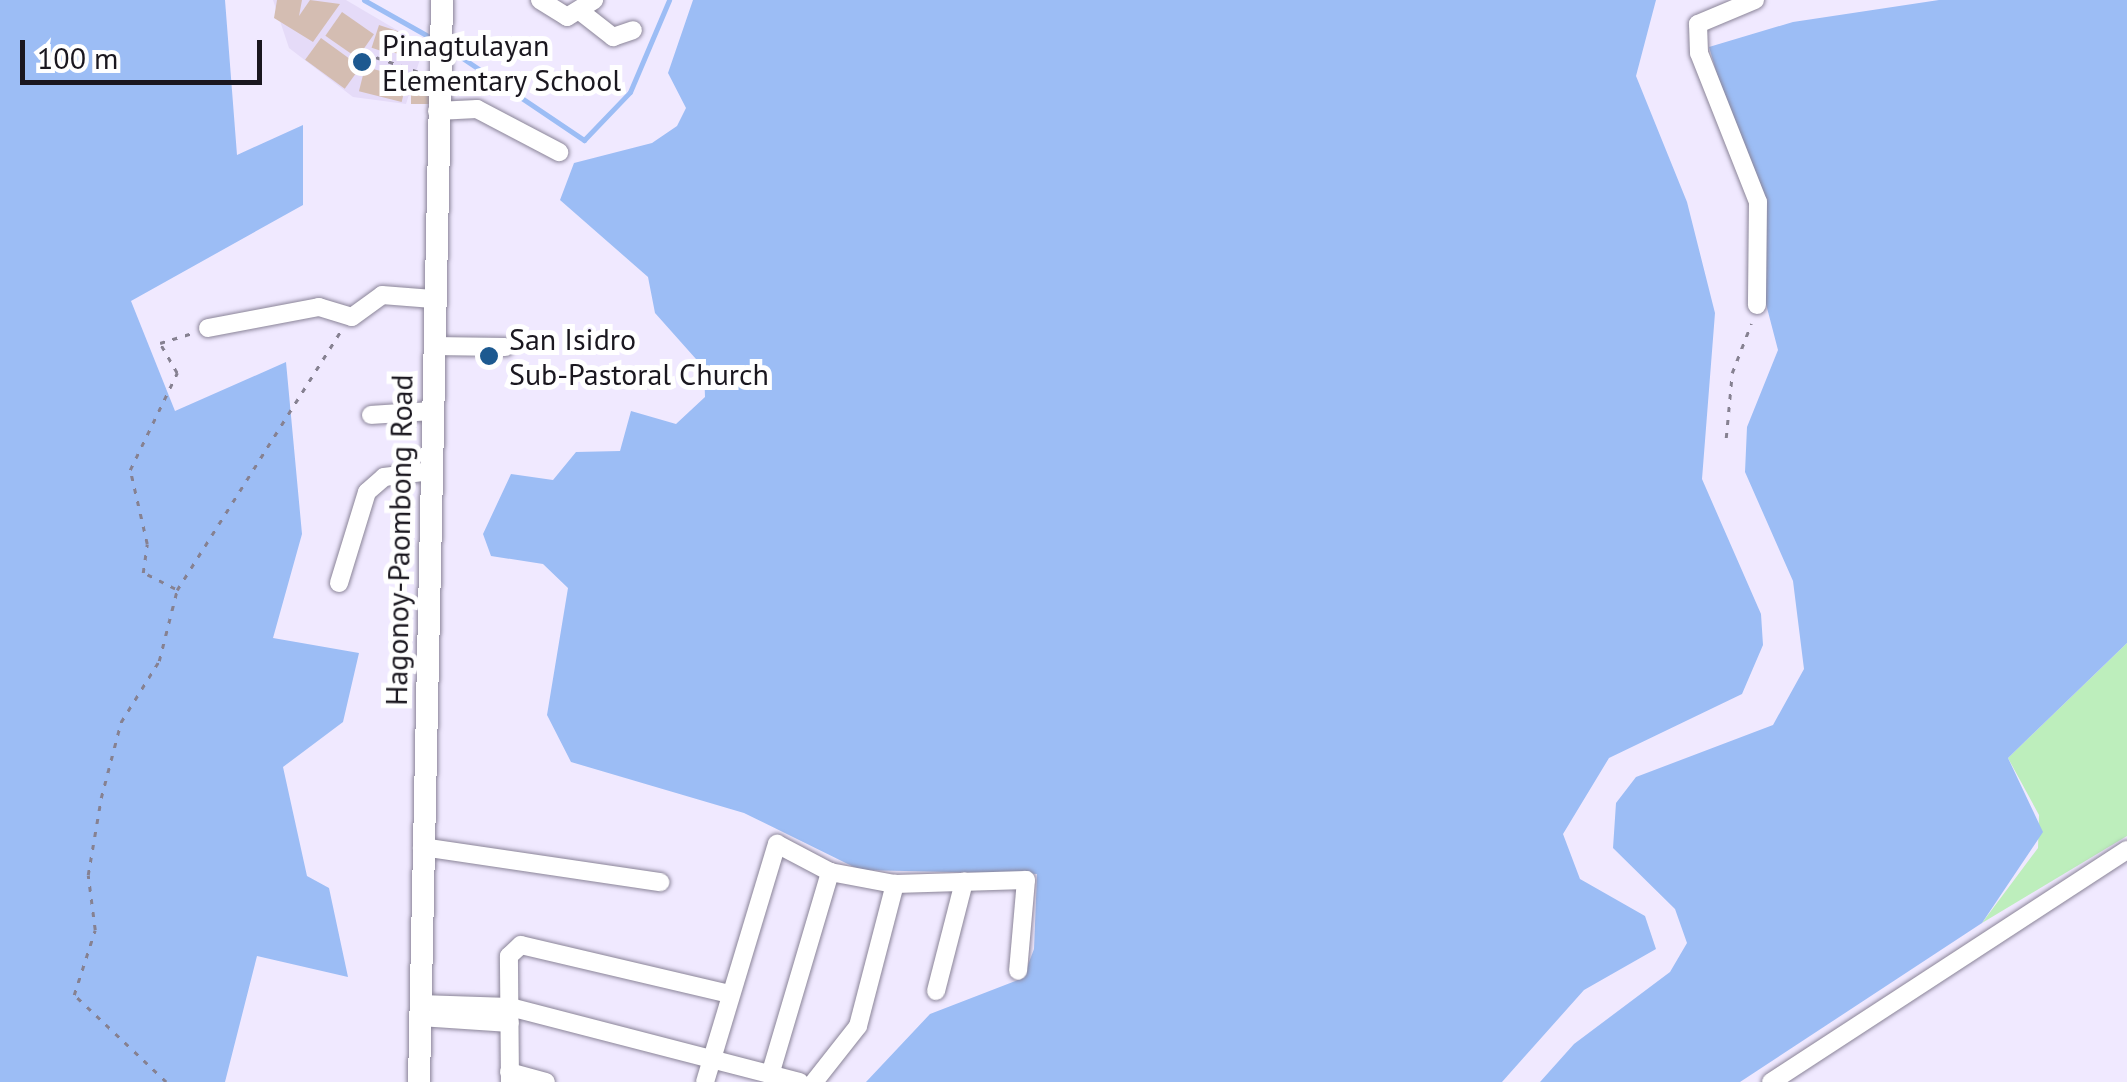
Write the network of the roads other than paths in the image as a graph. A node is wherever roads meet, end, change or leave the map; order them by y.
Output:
1 (442, 0) edge
2 (540, 0) edge
3 (1754, 0) edge
4 (1713, 5) edge
5 (588, 6) edge
6 (634, 30) dead end
7 (438, 111) junction
8 (559, 152) dead end
9 (433, 299) junction
10 (1757, 305) road end
11 (208, 328) road end
12 (432, 346) junction
13 (505, 347) dead end
14 (432, 411) junction
15 (371, 415) dead end
16 (430, 471) junction
17 (339, 582) dead end
18 (422, 847) junction
19 (2123, 860) edge
20 (830, 872) junction
21 (660, 882) dead end
22 (964, 882) junction
23 (895, 884) junction
24 (1018, 971) dead end
25 (936, 991) dead end
26 (730, 994) junction
27 (420, 1010) junction
28 (510, 1015) junction
29 (712, 1060) junction
30 (770, 1074) junction
31 (509, 1077) edge
32 (419, 1082) edge
33 (546, 1082) edge
34 (705, 1082) edge
35 (798, 1082) edge
36 (814, 1082) edge
37 (1771, 1082) edge

1 - 7 main road, Hagonoy-Paombong Road
2 - 5 street
3 - 4 street
4 - 10 street
5 - 6 street
7 - 8 street
7 - 9 main road, Hagonoy-Paombong Road
9 - 11 street
9 - 12 main road, Hagonoy-Paombong Road
12 - 13 street
12 - 14 main road, Hagonoy-Paombong Road
14 - 15 street
14 - 16 main road, Hagonoy-Paombong Road
16 - 17 street
16 - 18 main road, Hagonoy-Paombong Road
18 - 21 street
18 - 27 main road, Hagonoy-Paombong Road
19 - 37 street
20 - 23 street
20 - 26 street
20 - 30 street
22 - 23 street
22 - 24 street
22 - 25 street
23 - 36 street
26 - 28 street
26 - 29 street
27 - 28 street
27 - 32 main road, Hagonoy-Paombong Road
28 - 29 street
28 - 31 street
29 - 30 street
29 - 34 street
30 - 35 street
31 - 33 street

